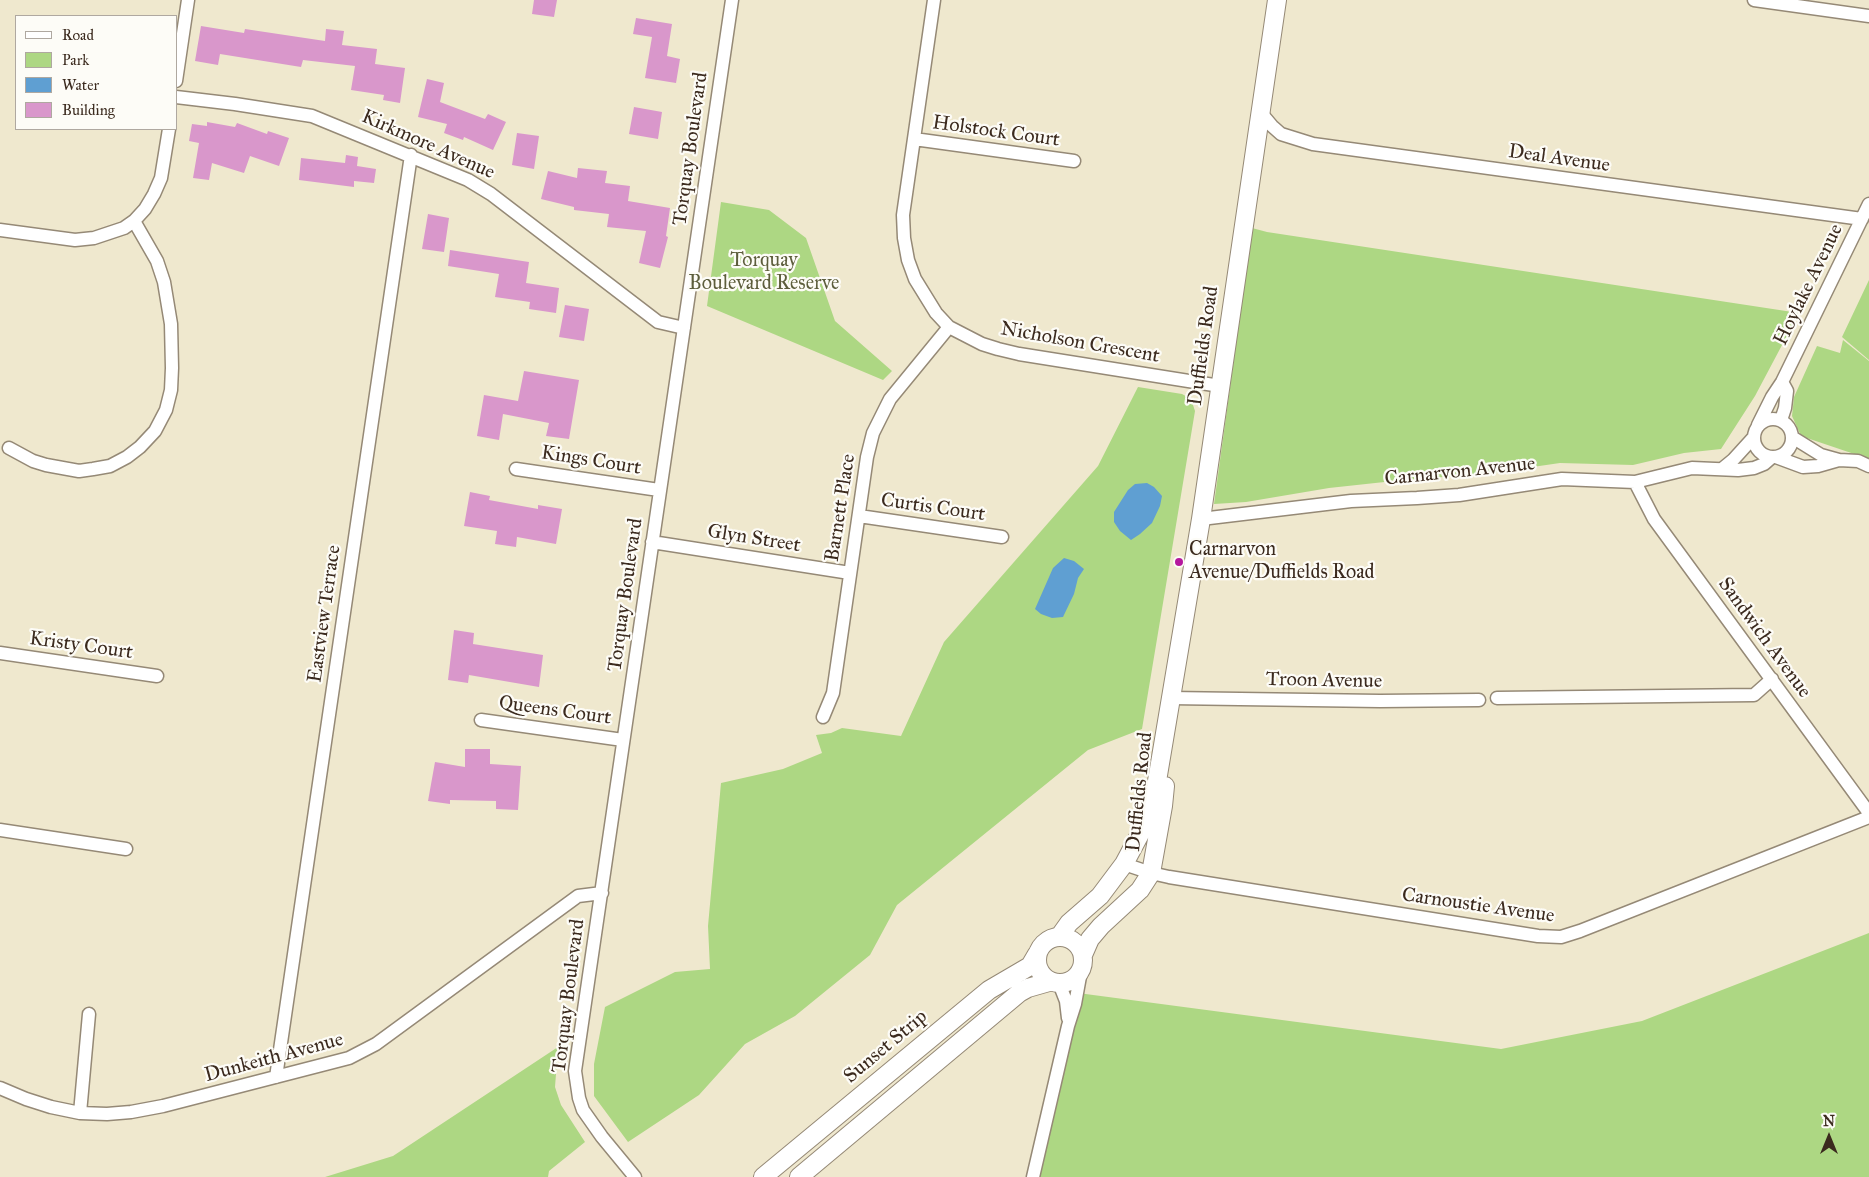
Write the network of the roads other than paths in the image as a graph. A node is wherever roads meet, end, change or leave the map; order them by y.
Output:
1 (188, 0) edge
2 (732, 0) edge
3 (934, 0) edge
4 (1277, 0) edge
5 (1754, 0) edge
6 (1869, 16) edge
7 (178, 68) edge
8 (178, 97) edge
9 (1260, 113) junction
10 (169, 130) edge
11 (914, 140) junction
12 (410, 155) junction
13 (1074, 162) dead end
14 (1869, 204) edge
15 (1862, 219) junction
16 (134, 221) junction
17 (0, 230) edge
18 (950, 327) junction
19 (684, 328) junction
20 (1782, 382) junction
21 (1220, 386) junction
22 (1781, 420) junction
23 (1756, 432) junction
24 (1792, 437) junction
25 (9, 448) dead end
26 (1774, 457) junction
27 (1839, 460) junction
28 (1869, 466) edge
29 (516, 469) dead end
30 (1722, 469) junction
31 (1635, 482) junction
32 (660, 490) junction
33 (859, 516) junction
34 (1201, 519) junction
35 (1002, 537) dead end
36 (652, 542) junction
37 (850, 573) junction
38 (0, 653) edge
39 (157, 676) dead end
40 (1772, 679) junction
41 (1170, 698) junction
42 (1497, 698) dead end
43 (1479, 700) dead end
44 (823, 717) dead end
45 (481, 720) dead end
46 (624, 740) junction
47 (1869, 815) edge
48 (0, 830) edge
49 (126, 849) dead end
50 (1124, 864) junction
51 (1151, 873) junction
52 (602, 893) junction
53 (1059, 937) junction
54 (1037, 954) junction
55 (1082, 963) junction
56 (1054, 982) junction
57 (88, 1014) dead end
58 (1068, 1026) junction
59 (276, 1077) junction
60 (0, 1088) edge
61 (80, 1113) junction
62 (635, 1177) edge
63 (763, 1177) edge
64 (799, 1177) edge
65 (1033, 1177) edge

1 - 7 street
2 - 19 street, Torquay Boulevard
3 - 11 street, Nicholson Crescent
4 - 9 street, Duffields Road
5 - 6 street
8 - 12 street, Kirkmore Avenue
9 - 15 street, Deal Avenue
9 - 21 street, Duffields Road
10 - 16 street
11 - 13 street, Holstock Court
11 - 18 street, Nicholson Crescent
12 - 19 street, Kirkmore Avenue
12 - 59 street, Eastview Terrace
14 - 15 street, Hoylake Avenue
15 - 20 street, Hoylake Avenue
16 - 17 street
16 - 25 street
18 - 21 street, Nicholson Crescent
18 - 33 street, Barnett Place
19 - 32 street, Torquay Boulevard
20 - 22 street
20 - 23 street, Hoylake Avenue
21 - 34 street, Duffields Road
22 - 23 street
22 - 24 street
23 - 26 street
23 - 30 street
24 - 26 street
24 - 27 street
26 - 27 street
26 - 30 street, Carnarvon Avenue
27 - 28 street
29 - 32 street, Kings Court
30 - 31 street, Carnarvon Avenue
31 - 34 street, Carnarvon Avenue
31 - 40 street, Sandwich Avenue
32 - 36 street, Torquay Boulevard
33 - 35 street, Curtis Court
33 - 37 street, Barnett Place
34 - 41 street, Duffields Road
36 - 37 street, Glyn Street
36 - 46 street, Torquay Boulevard
37 - 44 street, Barnett Place
38 - 39 street, Kristy Court
40 - 42 street
40 - 47 street, Sandwich Avenue
41 - 43 street, Troon Avenue
41 - 50 street, Duffields Road
41 - 51 street, Duffields Road
45 - 46 street, Queens Court
46 - 52 street, Torquay Boulevard
47 - 51 street, Carnoustie Avenue
48 - 49 street
50 - 51 street, Carnoustie Avenue
50 - 53 street, Duffields Road
51 - 55 street, Duffields Road
52 - 59 street, Dunkeith Avenue
52 - 62 street, Torquay Boulevard
53 - 54 street, Sunset Strip
53 - 55 street
54 - 56 street
54 - 63 street, Sunset Strip
55 - 56 street
55 - 58 street
56 - 58 street
56 - 64 street
57 - 61 street
58 - 65 street
59 - 61 street, Dunkeith Avenue
60 - 61 street, Dunkeith Avenue

